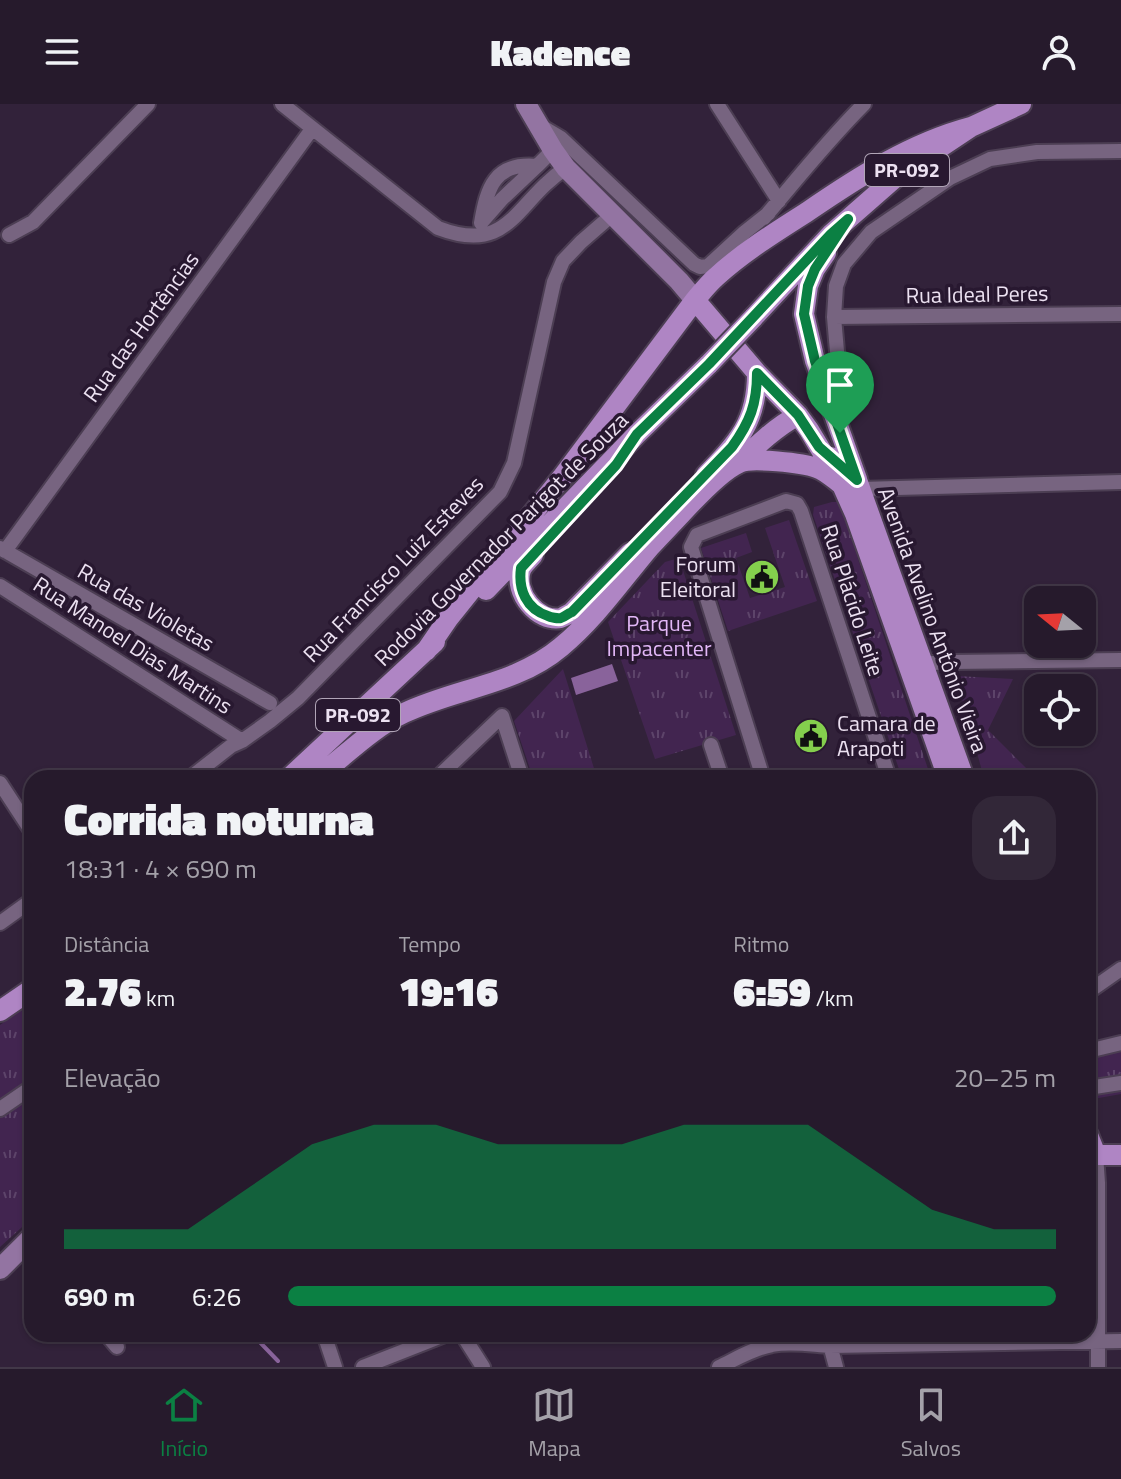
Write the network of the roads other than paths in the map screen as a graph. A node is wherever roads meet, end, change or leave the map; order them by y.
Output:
1 (148, 104) edge
2 (282, 104) edge
3 (526, 104) edge
4 (717, 104) edge
5 (864, 104) edge
6 (1021, 104) edge
7 (538, 125) junction
8 (971, 127) junction
9 (312, 129) junction
10 (1121, 151) edge
11 (560, 159) junction
12 (779, 201) junction
13 (769, 213) junction
14 (612, 215) junction
15 (848, 219) junction
16 (9, 235) dead end
17 (467, 237) junction
18 (716, 277) junction
19 (695, 300) junction
20 (1121, 314) edge
21 (834, 317) junction
22 (757, 373) junction
23 (798, 415) junction
24 (840, 433) junction
25 (637, 434) junction
26 (740, 462) junction
27 (1121, 482) edge
28 (853, 485) junction
29 (3, 550) edge
30 (0, 586) edge
31 (426, 651) junction
32 (1121, 660) edge
33 (917, 664) junction
34 (270, 703) dead end
35 (242, 741) junction
36 (711, 745) dead end
37 (200, 770) edge
38 (298, 770) edge
39 (326, 770) edge
40 (445, 770) edge
41 (519, 770) edge
42 (719, 770) edge
43 (761, 770) edge
44 (886, 770) edge
45 (946, 770) edge
46 (961, 770) edge
47 (0, 783) edge
48 (24, 820) edge
49 (24, 906) edge
50 (0, 923) edge
51 (1121, 969) edge
52 (1096, 986) edge
53 (24, 994) edge
54 (0, 1011) edge
55 (1121, 1043) edge
56 (1096, 1049) edge
57 (1121, 1083) edge
58 (1096, 1087) edge
59 (24, 1092) edge
60 (0, 1109) edge
61 (1121, 1155) edge
62 (1096, 1158) edge
63 (1096, 1176) edge
64 (24, 1247) edge
65 (0, 1269) edge
66 (1098, 1341) junction
67 (1121, 1341) edge
68 (113, 1342) edge
69 (327, 1342) edge
70 (410, 1342) edge
71 (467, 1342) edge
72 (804, 1342) edge
73 (830, 1342) edge
74 (117, 1347) dead end
75 (335, 1367) edge
76 (363, 1367) edge
77 (483, 1367) edge
78 (719, 1367) edge
79 (836, 1367) edge
80 (1098, 1367) edge

1 - 16 street
2 - 9 street
3 - 7 street, Avenida Avelino Antônio Vieira
4 - 12 street
5 - 12 street
6 - 8 main road, PR-092
7 - 11 street, Avenida Avelino Antônio Vieira
7 - 13 street
8 - 15 main road, PR-092
8 - 18 main road
9 - 17 street
9 - 29 street, Rua das Hortências
10 - 21 street
11 - 14 street, Avenida Avelino Antônio Vieira
11 - 17 street
11 - 17 street
12 - 13 street
13 - 18 street
14 - 19 street, Avenida Avelino Antônio Vieira
14 - 35 street, Rua Francisco Luiz Esteves
15 - 24 main road
15 - 25 main road, Rodovia Governador Parigot de Souza / PR-092, bridge
18 - 19 main road
19 - 22 main road, Avenida Avelino Antônio Vieira
19 - 31 main road
20 - 21 street, Rua Ideal Peres
21 - 24 street
22 - 23 main road, Avenida Avelino Antônio Vieira
22 - 25 main road
23 - 26 main road
23 - 28 main road, Avenida Avelino Antônio Vieira
24 - 28 main road
25 - 31 main road, Rodovia Governador Parigot de Souza / PR-092
26 - 28 main road
26 - 39 main road
27 - 28 street
28 - 33 main road, Avenida Avelino Antônio Vieira
29 - 34 street, Rua das Violetas
30 - 35 street, Rua Manoel Dias Martins
31 - 38 main road, Rodovia Governador Parigot de Souza / PR-092
32 - 33 street
33 - 45 main road, Avenida Avelino Antônio Vieira
33 - 46 main road, Avenida Avelino Antônio Vieira
35 - 37 street, Rua Francisco Luiz Esteves
36 - 42 street
40 - 41 street
43 - 44 street, Rua Plácido Leite
47 - 48 street
49 - 50 street
51 - 52 street
53 - 54 main road
55 - 56 street
57 - 58 street
59 - 60 street
61 - 62 main road
63 - 66 street
64 - 65 street
66 - 67 street
66 - 80 street
68 - 74 street
69 - 75 street
70 - 76 street
71 - 77 street
72 - 78 street
73 - 79 street

